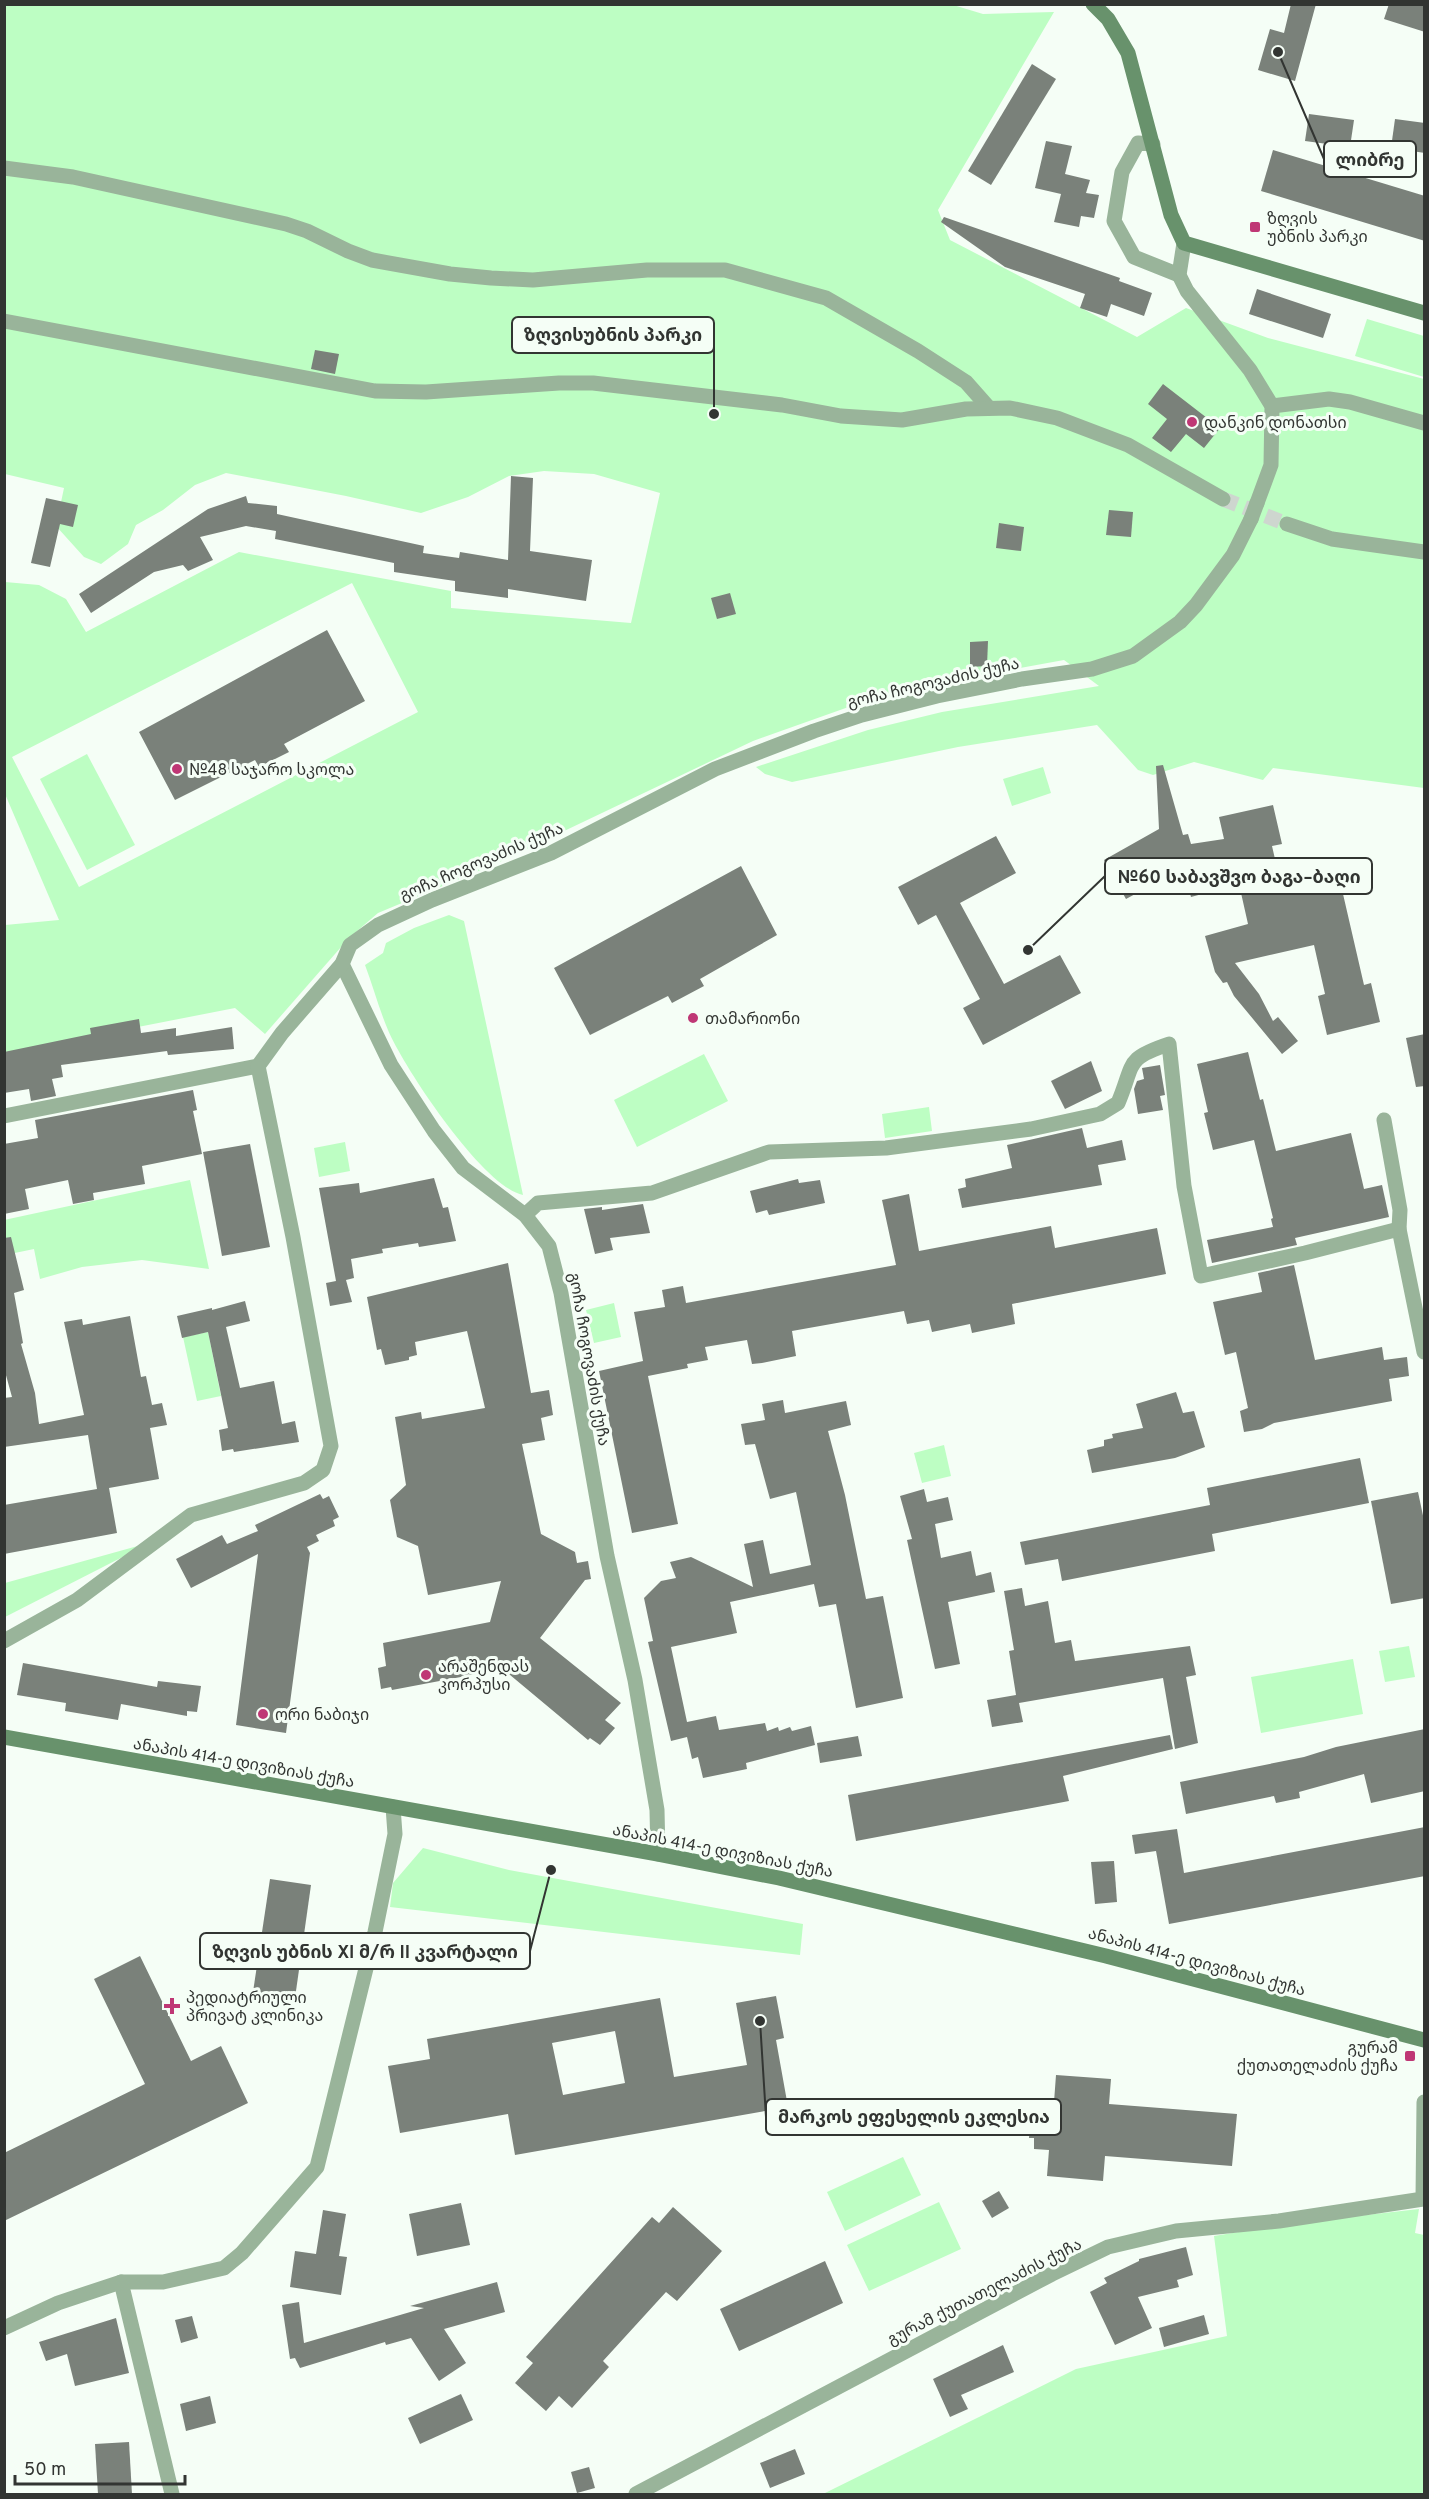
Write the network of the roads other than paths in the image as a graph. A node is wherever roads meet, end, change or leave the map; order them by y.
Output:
1 (1094, 4) edge
2 (1153, 144) junction
3 (4, 168) edge
4 (1184, 243) junction
5 (1179, 275) junction
6 (1425, 313) edge
7 (4, 321) edge
8 (1272, 406) junction
9 (989, 408) junction
10 (1425, 423) edge
11 (1223, 499) tunnel mouth
12 (1287, 524) tunnel mouth
13 (1425, 552) edge
14 (342, 964) junction
15 (258, 1066) junction
16 (4, 1116) edge
17 (1384, 1120) dead end
18 (525, 1215) junction
19 (1399, 1228) junction
20 (1425, 1352) edge
21 (4, 1641) edge
22 (4, 1737) edge
23 (393, 1807) junction
24 (658, 1854) junction
25 (1425, 2040) edge
26 (1425, 2102) edge
27 (122, 2282) junction
28 (4, 2328) edge
29 (171, 2494) edge
30 (636, 2494) edge

1 - 2 main road
2 - 4 main road
2 - 5 street
3 - 9 street
4 - 5 street
4 - 6 main road
5 - 8 street
7 - 9 street
8 - 10 street
8 - 14 street, გოჩა ჩოგოვაძის ქუჩა, bridge
9 - 11 street
12 - 13 street
14 - 15 street
14 - 18 street, გოჩა ჩოგოვაძის ქუჩა
15 - 16 street
15 - 21 street
17 - 19 street
18 - 19 street
18 - 24 street, გოჩა ჩოგოვაძის ქუჩა
19 - 20 street
22 - 23 main road, ანაპის 414-ე დივიზიას ქუჩა
23 - 24 main road, ანაპის 414-ე დივიზიას ქუჩა
23 - 27 street
24 - 25 main road, ანაპის 414-ე დივიზიას ქუჩა
26 - 30 street, გურამ ქუთათელაძის ქუჩა
27 - 28 street
27 - 29 street

